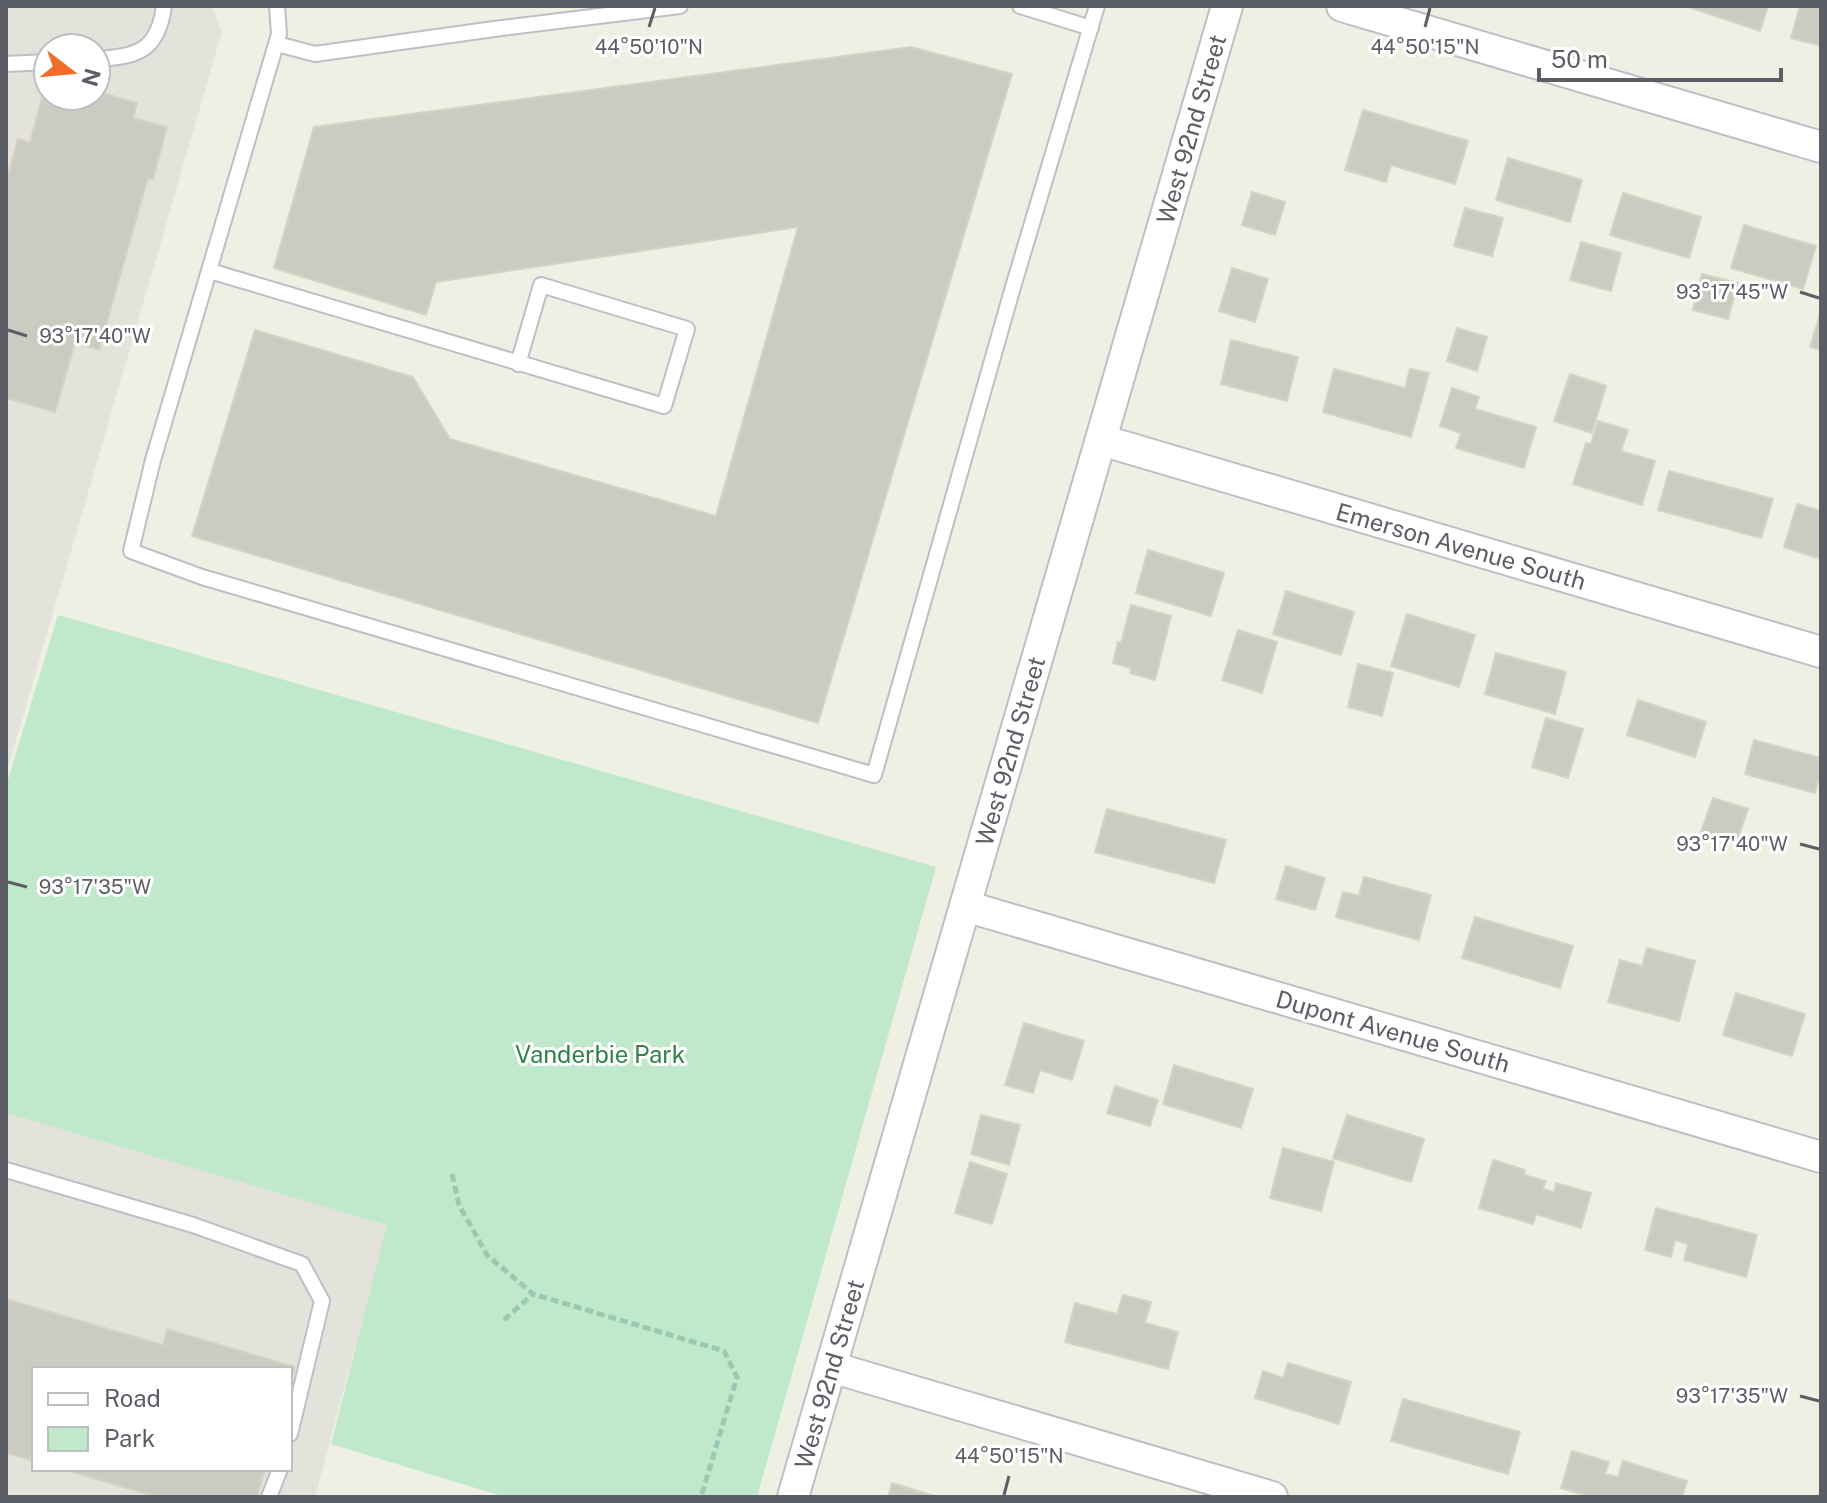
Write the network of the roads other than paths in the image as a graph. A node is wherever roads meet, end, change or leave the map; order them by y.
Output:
1 (164, 6) edge
2 (277, 6) edge
3 (680, 6) edge
4 (1020, 6) edge
5 (1097, 6) edge
6 (1227, 6) edge
7 (1342, 6) edge
8 (1091, 28) junction
9 (277, 44) junction
10 (112, 57) edge
11 (32, 63) edge
12 (6, 64) edge
13 (1821, 147) edge
14 (210, 271) junction
15 (518, 364) junction
16 (1101, 440) junction
17 (1821, 652) edge
18 (965, 906) junction
19 (1821, 1157) edge
20 (6, 1170) edge
21 (831, 1367) junction
22 (292, 1426) edge
23 (279, 1471) edge
24 (269, 1497) edge
25 (793, 1497) edge
26 (1272, 1497) edge

1 - 10 lane
2 - 9 lane
3 - 9 lane
4 - 8 lane
5 - 8 lane
6 - 16 street, West 92nd Street
7 - 13 street
8 - 14 lane
9 - 14 lane
11 - 12 lane
14 - 15 lane
15 - 15 lane
16 - 17 street, Emerson Avenue South
16 - 18 street, West 92nd Street
18 - 19 street, Dupont Avenue South
18 - 21 street, West 92nd Street
20 - 22 lane
21 - 25 street, West 92nd Street
21 - 26 street
23 - 24 lane

